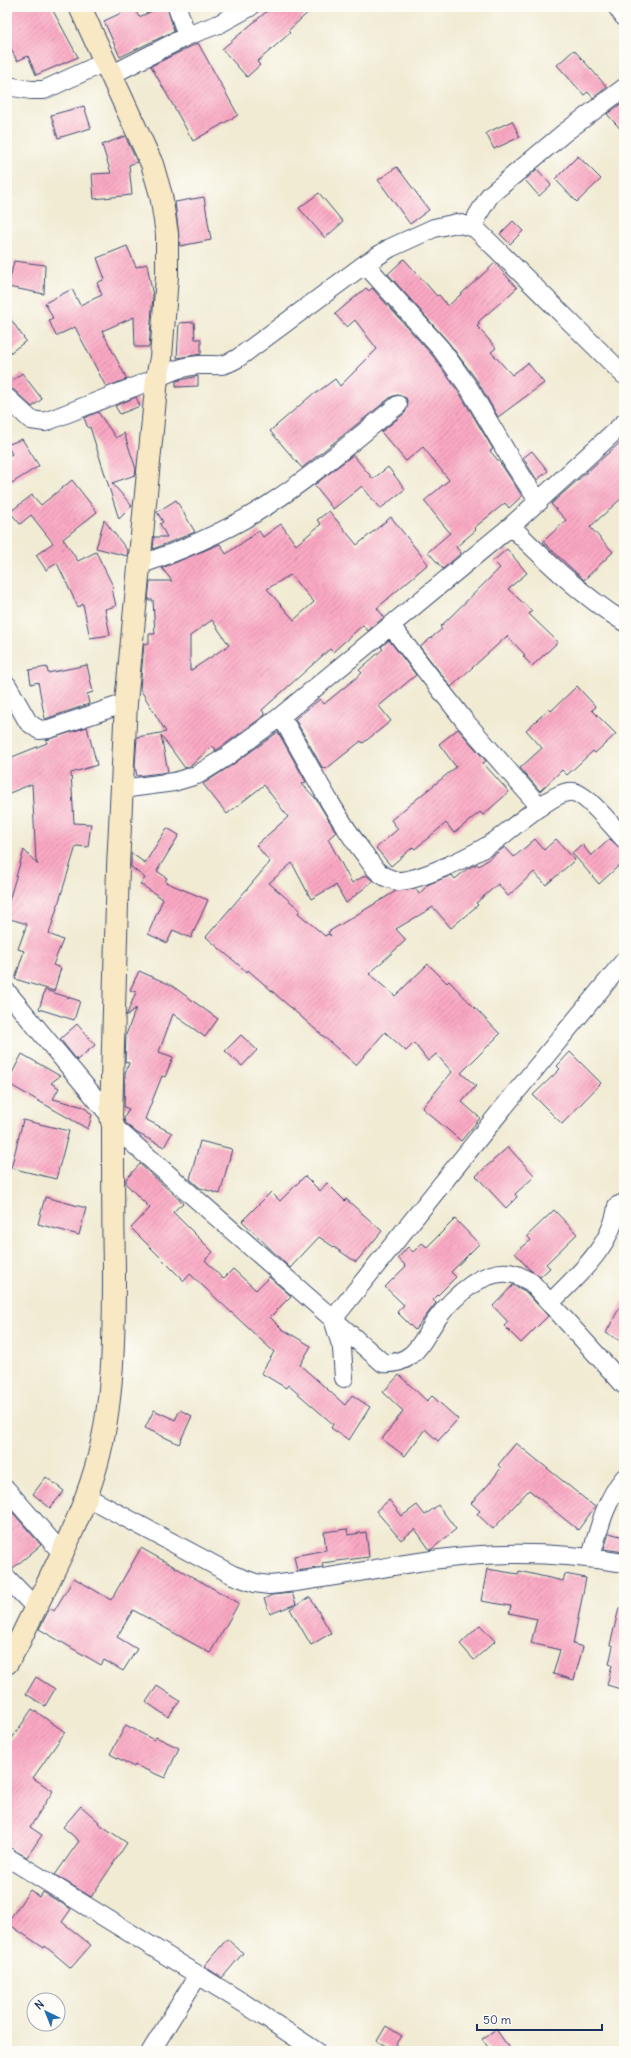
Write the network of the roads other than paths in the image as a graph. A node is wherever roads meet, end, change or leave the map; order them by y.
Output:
1 (80, 7) edge
2 (177, 7) edge
3 (250, 7) edge
4 (617, 7) edge
5 (624, 17) edge
6 (187, 36) junction
7 (108, 68) junction
8 (7, 86) edge
9 (624, 88) edge
10 (475, 228) junction
11 (365, 264) junction
12 (624, 375) edge
13 (157, 378) junction
14 (7, 398) edge
15 (398, 405) dead end
16 (624, 423) edge
17 (539, 502) junction
18 (511, 526) junction
19 (139, 565) junction
20 (624, 622) edge
21 (391, 626) junction
22 (7, 685) edge
23 (126, 703) junction
24 (281, 716) junction
25 (122, 789) junction
26 (540, 807) junction
27 (624, 839) edge
28 (621, 970) edge
29 (7, 992) edge
30 (112, 1122) junction
31 (624, 1203) edge
32 (550, 1303) junction
33 (333, 1319) junction
34 (344, 1378) dead end
35 (624, 1384) edge
36 (624, 1478) edge
37 (7, 1490) edge
38 (87, 1497) junction
39 (61, 1552) junction
40 (591, 1557) junction
41 (624, 1563) edge
42 (7, 1578) edge
43 (35, 1607) junction
44 (7, 1663) edge
45 (7, 1857) edge
46 (198, 1975) junction
47 (151, 2051) edge
48 (316, 2051) edge

1 - 7 street
2 - 6 street
3 - 6 street
4 - 5 street
6 - 7 street
7 - 8 street
7 - 13 street
9 - 10 street
10 - 11 street
10 - 12 street
11 - 13 street
11 - 17 street
13 - 14 street
13 - 19 street
15 - 19 street
16 - 17 street
17 - 18 street
18 - 20 street
18 - 21 street
19 - 23 street
21 - 24 street
21 - 26 street
22 - 23 street
23 - 25 street
24 - 25 street
24 - 26 street
25 - 30 street
26 - 27 street
28 - 33 street
29 - 30 street
30 - 33 street
30 - 38 street
31 - 32 street
32 - 33 street
32 - 35 street
33 - 34 street
36 - 40 street
37 - 39 street
38 - 39 street
38 - 40 street
39 - 43 street
40 - 41 street
42 - 43 street
43 - 44 street
45 - 46 street
46 - 47 street
46 - 48 street

